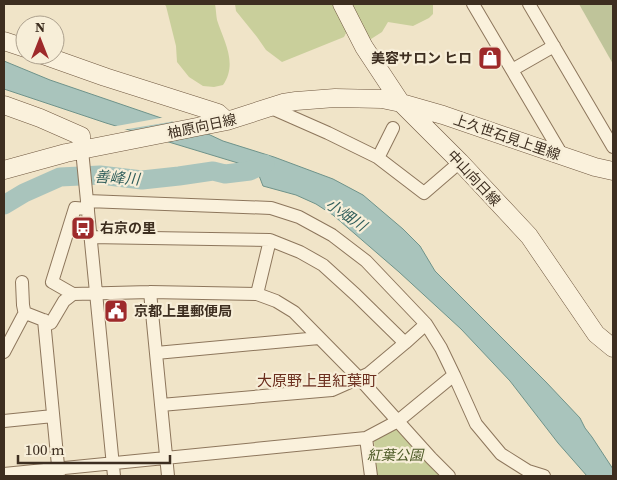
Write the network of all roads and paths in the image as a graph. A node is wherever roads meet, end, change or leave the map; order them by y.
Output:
1 (342, 4) edge
2 (473, 4) edge
3 (529, 4) edge
4 (554, 46) junction
5 (65, 63) edge
6 (512, 70) junction
7 (401, 103) junction
8 (4, 105) edge
9 (270, 107) junction
10 (227, 121) junction
11 (393, 128) dead end
12 (613, 147) edge
13 (82, 150) junction
14 (562, 155) junction
15 (377, 157) junction
16 (460, 162) junction
17 (4, 170) edge
18 (613, 171) edge
19 (87, 205) junction
20 (90, 237) junction
21 (270, 240) junction
22 (22, 282) dead end
23 (150, 292) junction
24 (73, 294) junction
25 (96, 294) junction
26 (257, 294) junction
27 (25, 315) junction
28 (44, 320) junction
29 (426, 324) junction
30 (319, 338) junction
31 (405, 344) junction
32 (613, 348) edge
33 (4, 352) edge
34 (156, 354) junction
35 (454, 375) junction
36 (359, 378) junction
37 (161, 406) junction
38 (53, 416) junction
39 (4, 421) edge
40 (398, 421) junction
41 (366, 438) junction
42 (166, 457) junction
43 (112, 463) junction
44 (58, 472) edge
45 (4, 474) edge
46 (114, 476) edge
47 (168, 476) edge
48 (371, 476) edge
49 (449, 476) edge
50 (544, 476) edge

1 - 7 main road, 中山向日線
2 - 6 street
3 - 4 street
4 - 6 street
4 - 12 street
5 - 10 main road
6 - 14 street
7 - 9 main road, 柚原向日線
7 - 14 main road, 上久世石見上里線
7 - 16 main road, 中山向日線
8 - 13 main road
9 - 10 main road, 柚原向日線
9 - 15 street
10 - 13 main road, 柚原向日線
11 - 15 street
13 - 17 main road, 柚原向日線
13 - 19 street
14 - 18 main road, 上久世石見上里線
15 - 16 street
16 - 32 main road, 中山向日線
19 - 20 street
19 - 24 street
19 - 29 street
20 - 21 street
20 - 25 street
21 - 26 street
21 - 31 street
22 - 27 street
23 - 25 street
23 - 26 street
23 - 34 street
24 - 25 street
24 - 28 street
25 - 43 street
26 - 30 street
27 - 28 street
27 - 33 street
28 - 38 street
29 - 31 street
29 - 35 street
30 - 34 street
30 - 36 street
31 - 36 street
34 - 37 street
35 - 40 street
35 - 50 street
36 - 37 street
36 - 40 street
37 - 42 street
38 - 39 street
38 - 44 street
40 - 41 street
40 - 49 street
41 - 42 street
41 - 48 street
42 - 43 street
42 - 47 street
43 - 44 street
43 - 46 street
44 - 45 street

